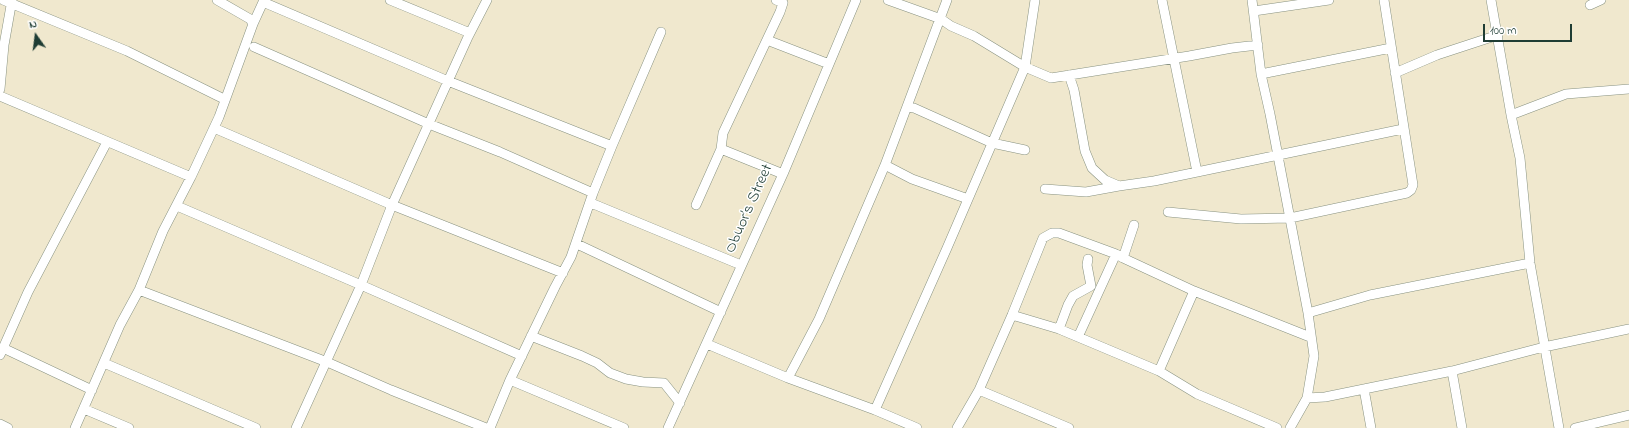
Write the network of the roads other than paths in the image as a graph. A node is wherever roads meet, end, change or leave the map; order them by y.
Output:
1 (216, 0) edge
2 (390, 0) edge
3 (487, 0) edge
4 (776, 0) edge
5 (856, 0) edge
6 (888, 0) edge
7 (948, 0) edge
8 (1035, 0) edge
9 (1162, 0) edge
10 (1252, 0) edge
11 (1329, 0) edge
12 (1384, 0) edge
13 (1491, 0) edge
14 (1601, 0) edge
15 (8, 1) edge
16 (263, 1) edge
17 (1590, 5) dead end
18 (1254, 11) junction
19 (941, 19) junction
20 (252, 24) junction
21 (661, 32) dead end
22 (470, 33) junction
23 (1498, 35) junction
24 (767, 40) junction
25 (1258, 45) junction
26 (254, 47) dead end
27 (1390, 48) junction
28 (1173, 59) junction
29 (829, 64) junction
30 (1025, 67) junction
31 (1395, 73) junction
32 (1261, 74) junction
33 (1069, 75) junction
34 (448, 81) junction
35 (0, 86) edge
36 (1629, 89) edge
37 (0, 96) edge
38 (224, 99) junction
39 (907, 107) junction
40 (1510, 115) junction
41 (429, 124) junction
42 (214, 128) junction
43 (1404, 129) junction
44 (107, 142) junction
45 (992, 143) junction
46 (612, 146) junction
47 (721, 149) junction
48 (1025, 150) dead end
49 (1278, 156) junction
50 (885, 165) junction
51 (1197, 172) junction
52 (783, 174) junction
53 (191, 177) junction
54 (1119, 186) junction
55 (1045, 189) dead end
56 (1070, 191) junction
57 (593, 193) junction
58 (968, 199) junction
59 (1070, 201) dead end
60 (590, 203) junction
61 (392, 205) junction
62 (696, 205) dead end
63 (177, 206) junction
64 (1168, 212) dead end
65 (1290, 218) junction
66 (1134, 226) dead end
67 (577, 244) junction
68 (1119, 256) junction
69 (1088, 259) dead end
70 (1530, 263) junction
71 (741, 265) junction
72 (563, 272) junction
73 (362, 285) junction
74 (139, 290) junction
75 (1194, 291) junction
76 (721, 312) junction
77 (1308, 313) junction
78 (1012, 315) junction
79 (1629, 329) edge
80 (1059, 330) junction
81 (531, 336) junction
82 (1078, 337) junction
83 (1310, 337) junction
84 (707, 344) junction
85 (1544, 347) junction
86 (2, 351) edge
87 (522, 356) junction
88 (327, 362) junction
89 (104, 363) junction
90 (1159, 371) junction
91 (1452, 371) junction
92 (788, 378) junction
93 (510, 380) junction
94 (1364, 389) junction
95 (92, 390) junction
96 (979, 390) junction
97 (1308, 398) junction
98 (680, 403) junction
99 (84, 409) junction
100 (875, 410) junction
101 (1629, 415) edge
102 (0, 424) edge
103 (8, 428) edge
104 (75, 428) edge
105 (129, 428) edge
106 (256, 428) edge
107 (296, 428) edge
108 (486, 428) edge
109 (490, 428) edge
110 (624, 428) edge
111 (668, 428) edge
112 (917, 428) edge
113 (956, 428) edge
114 (1069, 428) edge
115 (1277, 428) edge
116 (1290, 428) edge
117 (1371, 428) edge
118 (1462, 428) edge
119 (1559, 428) edge
120 (1575, 428) edge

1 - 20 street
2 - 22 street
3 - 22 street
4 - 24 street
5 - 29 street, Obuor’s Street
6 - 19 street
7 - 19 street
8 - 30 street
9 - 28 street
10 - 18 street
11 - 18 street
12 - 27 street
13 - 23 street
14 - 17 street
15 - 35 street
15 - 38 street
16 - 20 street
16 - 34 street
18 - 25 street
19 - 30 street
19 - 39 street
20 - 38 street
21 - 46 street
22 - 34 street
23 - 31 street
23 - 40 street
24 - 29 street
24 - 47 street
25 - 28 street
25 - 32 street
26 - 41 street
27 - 31 street
27 - 32 street
28 - 33 street
28 - 51 street
29 - 52 street, Obuor’s Street
30 - 33 street
30 - 45 street
31 - 43 street
32 - 49 street
33 - 54 street
34 - 41 street
34 - 46 street
36 - 40 street
37 - 44 street
38 - 42 street
39 - 45 street
39 - 50 street
40 - 70 street
41 - 57 street
41 - 61 street
42 - 53 street
42 - 61 street
43 - 49 street
43 - 65 street
44 - 53 street
44 - 86 street
45 - 48 street
45 - 58 street
46 - 57 street
47 - 52 street
47 - 62 street
49 - 51 street
49 - 65 street
50 - 58 street
50 - 92 street
51 - 54 street
52 - 71 street, Obuor’s Street
53 - 63 street
54 - 56 street
55 - 56 street
56 - 59 street
57 - 60 street
58 - 100 street
60 - 67 street
60 - 71 street
61 - 72 street
61 - 73 street
63 - 73 street
63 - 74 street
64 - 65 street
65 - 77 street
66 - 68 street
67 - 72 street
67 - 76 street
68 - 75 street
68 - 78 street
68 - 82 street
69 - 80 street
70 - 77 street
70 - 85 street
71 - 76 street, Obuor’s Street
72 - 81 street
73 - 87 street
73 - 88 street
74 - 88 street
74 - 89 street
75 - 83 street
75 - 90 street
76 - 84 street, Obuor’s Street
77 - 83 street
78 - 80 street
78 - 96 street
79 - 85 street
80 - 82 street
81 - 87 street
81 - 98 street
82 - 90 street
83 - 97 street
84 - 92 street
84 - 98 street, Obuor’s Street
85 - 91 street
85 - 119 street
86 - 95 street
87 - 93 street
88 - 107 street
88 - 108 street
89 - 95 street
89 - 106 street
90 - 115 street
91 - 94 street
91 - 118 street
92 - 100 street
93 - 109 street
93 - 110 street
94 - 97 street
94 - 117 street
95 - 99 street
96 - 113 street
96 - 114 street
97 - 116 street
98 - 111 street, Obuor’s Street
99 - 104 street
99 - 105 street
100 - 112 street
101 - 120 street
102 - 103 street

